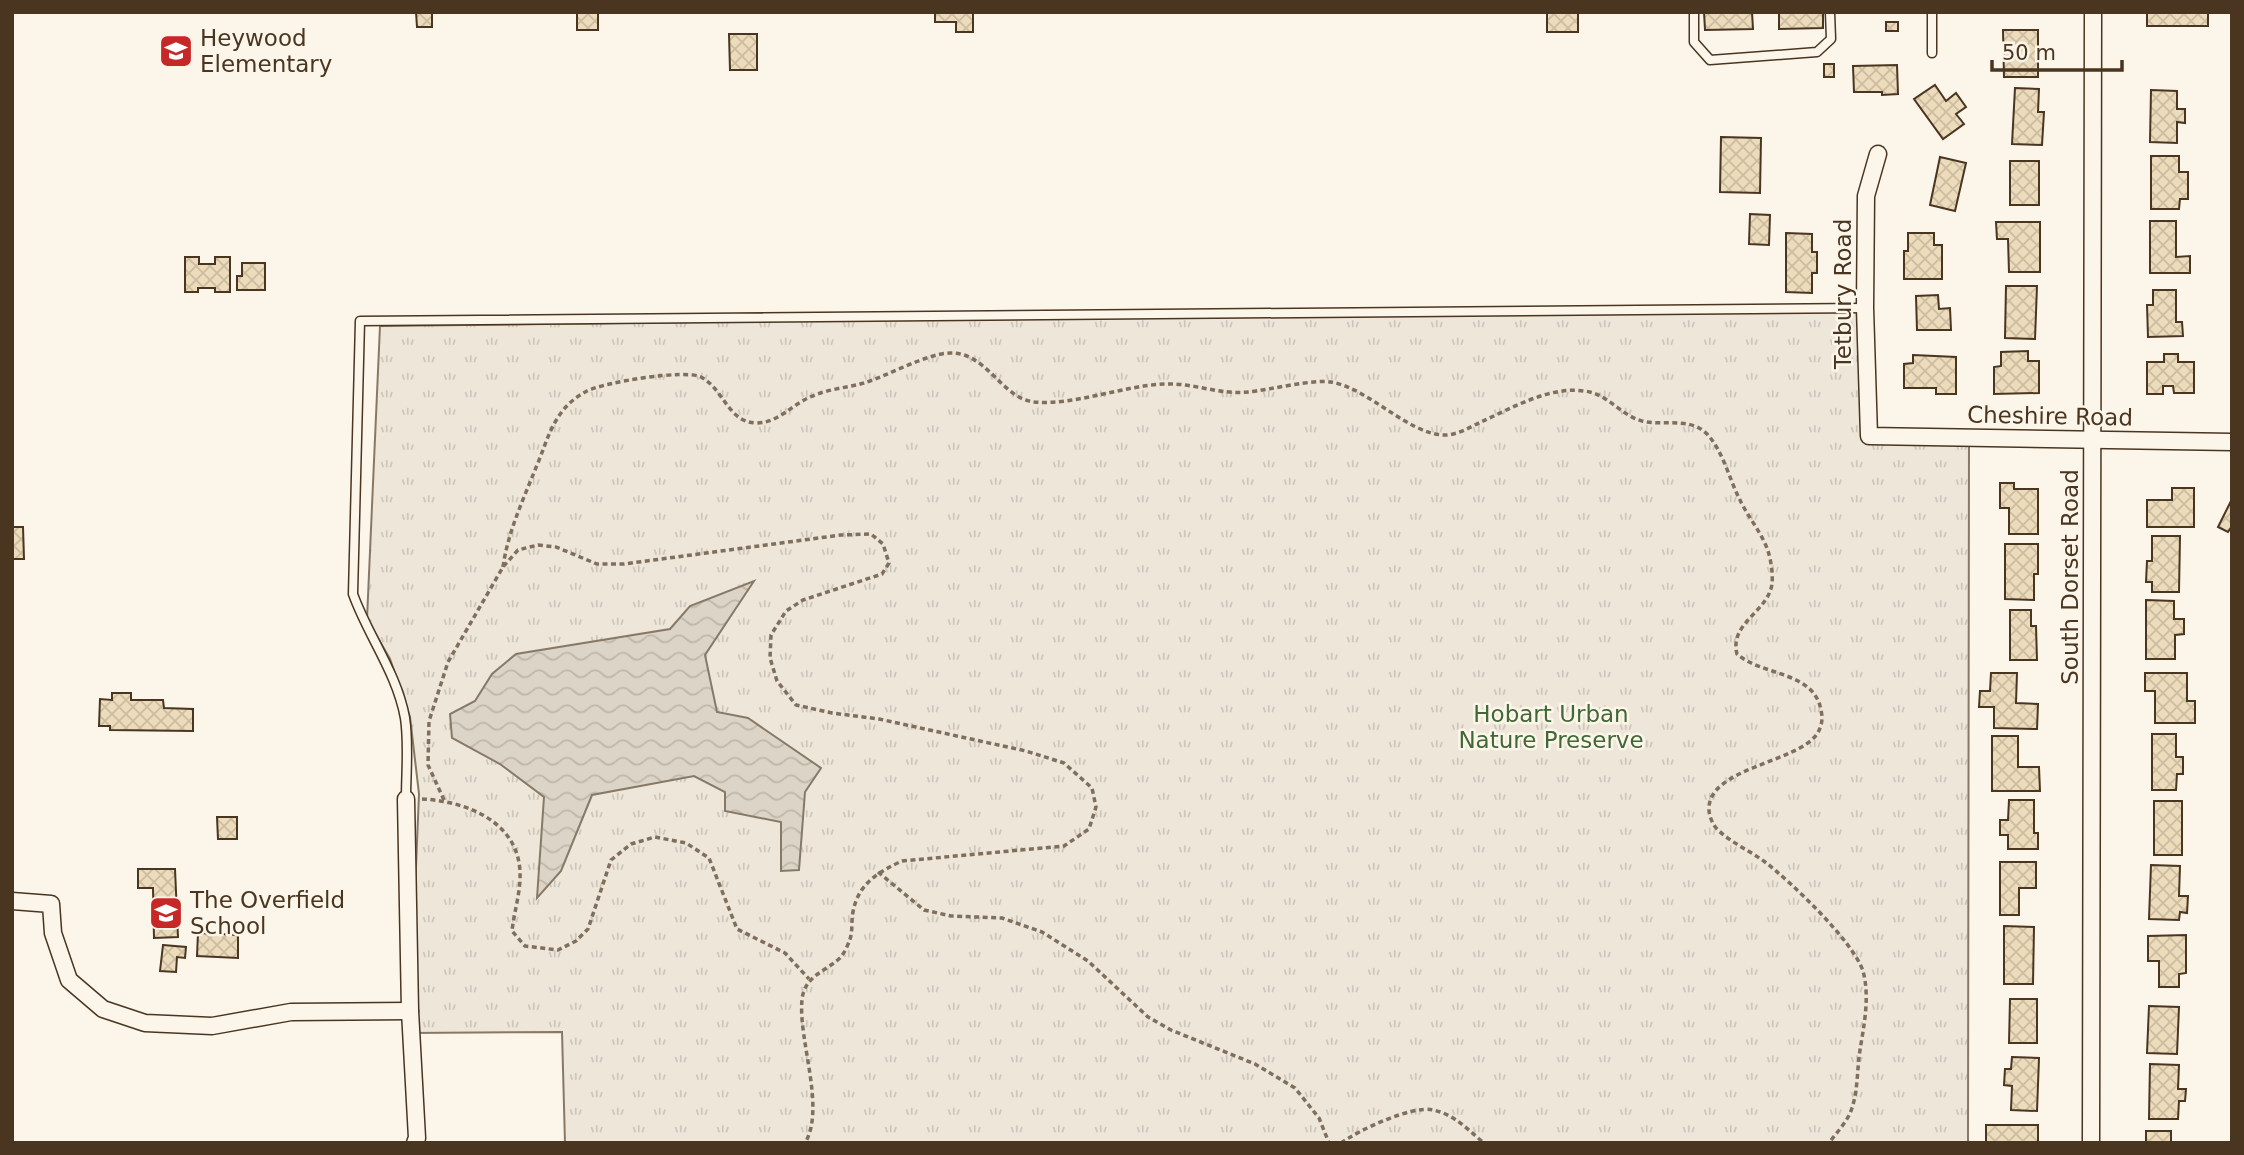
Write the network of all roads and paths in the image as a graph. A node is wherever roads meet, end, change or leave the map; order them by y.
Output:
1 (1694, 12) edge
2 (1830, 12) edge
3 (1933, 12) edge
4 (2093, 12) edge
5 (1932, 53) dead end
6 (1878, 153) dead end
7 (1865, 308) junction
8 (1868, 436) joint
9 (2093, 439) junction
10 (2232, 442) edge
11 (503, 566) junction
12 (406, 799) junction
13 (444, 800) junction
14 (878, 873) junction
15 (12, 901) edge
16 (809, 979) junction
17 (410, 1011) junction
18 (415, 1143) edge
19 (804, 1143) edge
20 (1329, 1143) edge
21 (1341, 1143) edge
22 (1484, 1143) edge
23 (1829, 1143) edge
24 (2091, 1143) edge

1 - 2 lane
3 - 5 lane
4 - 9 street, South Dorset Road
6 - 7 street, Tetbury Road
7 - 8 street, Tetbury Road
7 - 12 lane
8 - 9 street, Cheshire Road
9 - 10 street, Cheshire Road
9 - 24 street, South Dorset Road
11 - 13 path
11 - 14 path
11 - 23 path
12 - 13 path
12 - 17 street
13 - 16 path
14 - 16 path
14 - 20 path
15 - 17 street
16 - 19 path
17 - 18 street
21 - 22 path

